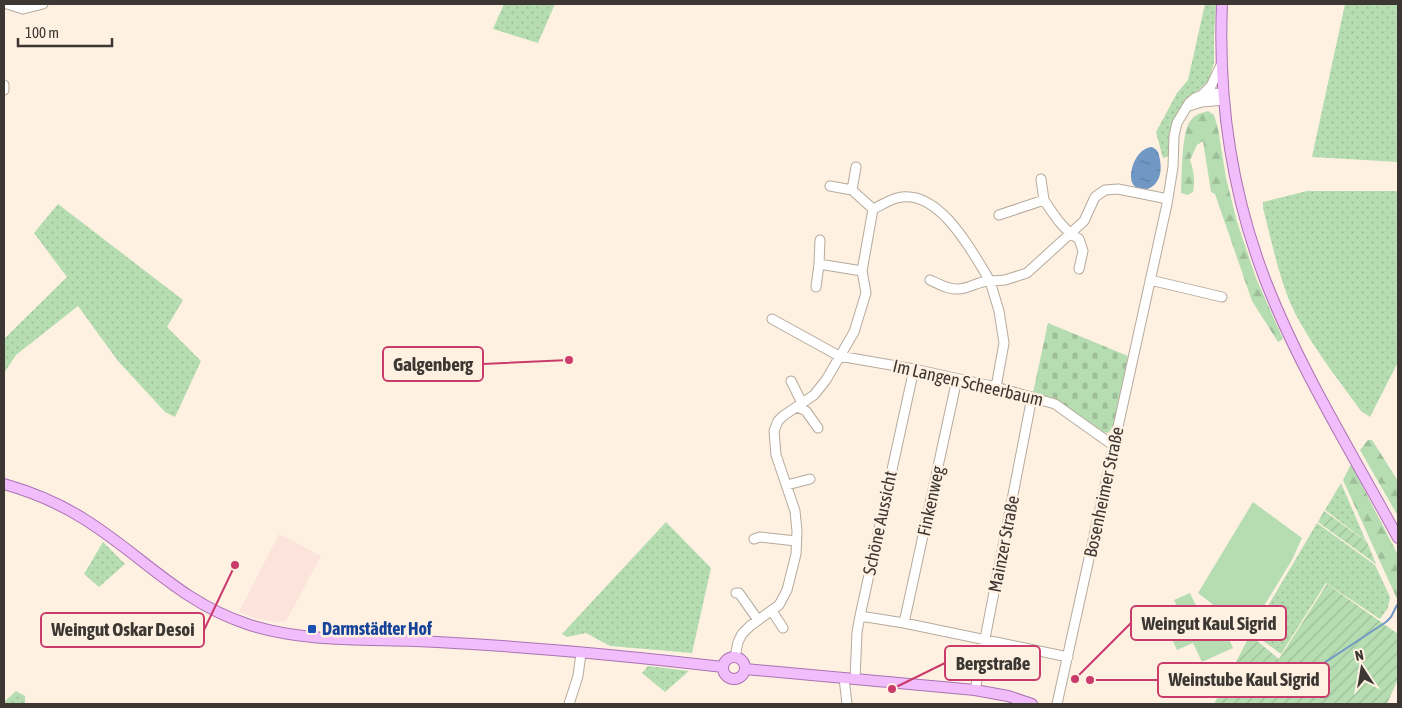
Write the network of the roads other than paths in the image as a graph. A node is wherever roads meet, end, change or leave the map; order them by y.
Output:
1 (7, 4) edge
2 (43, 4) edge
3 (1222, 4) edge
4 (1222, 63) junction
5 (4, 85) edge
6 (4, 90) edge
7 (1201, 95) junction
8 (1224, 96) junction
9 (1186, 108) junction
10 (856, 167) dead end
11 (1041, 179) dead end
12 (830, 186) dead end
13 (852, 190) junction
14 (1168, 199) junction
15 (1044, 200) junction
16 (873, 209) junction
17 (999, 215) dead end
18 (1071, 234) junction
19 (820, 240) dead end
20 (819, 264) junction
21 (1079, 269) dead end
22 (862, 271) junction
23 (930, 280) dead end
24 (1150, 280) junction
25 (990, 282) junction
26 (816, 287) dead end
27 (1222, 297) dead end
28 (772, 319) dead end
29 (839, 356) junction
30 (914, 369) junction
31 (957, 379) junction
32 (790, 381) dead end
33 (996, 387) junction
34 (1032, 397) junction
35 (800, 405) junction
36 (818, 428) dead end
37 (1114, 446) junction
38 (810, 479) dead end
39 (4, 484) edge
40 (787, 485) junction
41 (1398, 538) edge
42 (754, 540) dead end
43 (796, 541) junction
44 (736, 593) dead end
45 (772, 610) junction
46 (860, 616) junction
47 (758, 620) junction
48 (904, 624) junction
49 (783, 628) dead end
50 (985, 640) junction
51 (581, 653) junction
52 (735, 657) junction
53 (1068, 657) junction
54 (724, 667) junction
55 (745, 668) junction
56 (849, 678) junction
57 (975, 690) junction
58 (570, 704) edge
59 (847, 704) edge
60 (1032, 704) edge
61 (1057, 704) edge

1 - 2 street
3 - 4 main road
4 - 7 street
4 - 8 main road
5 - 6 street
7 - 8 street
7 - 9 street
8 - 9 street
8 - 41 main road
9 - 14 street, Bosenheimer Straße
10 - 13 street
11 - 15 street
12 - 13 street
13 - 16 street
14 - 18 street
14 - 24 street, Bosenheimer Straße
15 - 17 street
15 - 18 street
16 - 22 street
16 - 25 street
18 - 21 street
18 - 25 street
19 - 20 street
20 - 22 street
20 - 26 street
22 - 29 street
23 - 25 street
24 - 27 street
24 - 37 street, Bosenheimer Straße
25 - 33 street
28 - 29 street, Im Langen Scheerbaum
29 - 30 street, Im Langen Scheerbaum
29 - 35 street
30 - 31 street, Im Langen Scheerbaum
30 - 46 street, Schöne Aussicht
31 - 33 street, Im Langen Scheerbaum
31 - 48 street, Finkenweg
32 - 35 street
33 - 34 street, Im Langen Scheerbaum
34 - 37 street, Im Langen Scheerbaum
34 - 50 street, Mainzer Straße
35 - 36 street
35 - 40 street
37 - 53 street, Bosenheimer Straße
38 - 40 street
39 - 51 main road
40 - 43 street
42 - 43 street
43 - 45 street
44 - 47 street
45 - 47 street
45 - 49 street
46 - 48 street
46 - 56 street, Schöne Aussicht
47 - 52 street
48 - 50 street
50 - 53 street
50 - 57 street, Mainzer Straße
51 - 54 main road
51 - 58 street
52 - 54 main road
52 - 55 main road
53 - 61 street, Bosenheimer Straße
54 - 55 main road
55 - 56 main road
56 - 57 main road
56 - 59 street, Schöne Aussicht
57 - 60 main road

